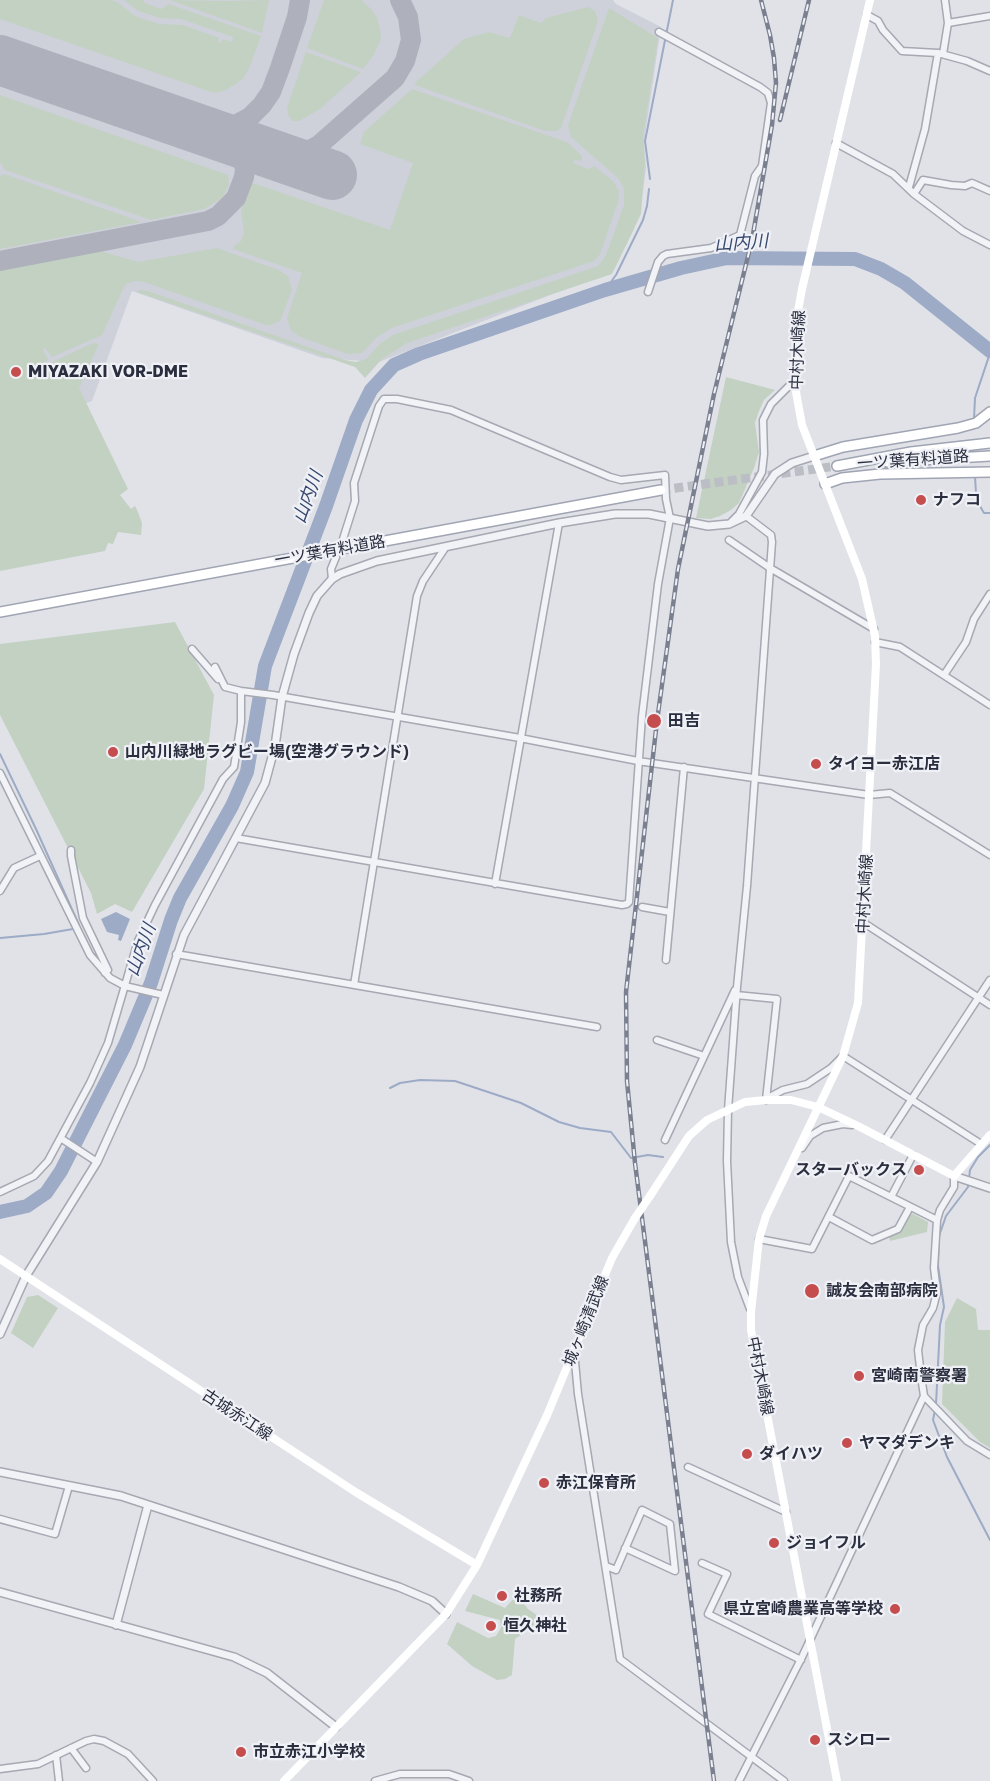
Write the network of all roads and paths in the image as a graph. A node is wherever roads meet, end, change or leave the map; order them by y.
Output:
1 (870, 0) edge
2 (945, 0) edge
3 (867, 15) junction
4 (990, 16) edge
5 (948, 23) junction
6 (659, 32) dead end
7 (940, 53) junction
8 (990, 71) edge
9 (836, 142) junction
10 (909, 187) junction
11 (990, 191) edge
12 (914, 194) junction
13 (990, 245) edge
14 (648, 292) dead end
15 (794, 381) junction
16 (990, 412) edge
17 (990, 443) edge
18 (814, 456) junction
19 (990, 457) edge
20 (990, 472) edge
21 (825, 484) junction
22 (661, 490) tunnel mouth
23 (746, 516) junction
24 (670, 518) junction
25 (559, 523) junction
26 (729, 524) junction
27 (343, 539) dead end
28 (729, 540) dead end
29 (445, 548) junction
30 (332, 554) junction
31 (770, 568) junction
32 (332, 579) junction
33 (990, 594) edge
34 (0, 612) edge
35 (874, 629) junction
36 (875, 642) junction
37 (192, 649) dead end
38 (215, 667) dead end
39 (944, 675) junction
40 (225, 687) junction
41 (244, 692) junction
42 (282, 697) junction
43 (990, 705) edge
44 (398, 718) junction
45 (520, 738) junction
46 (638, 761) junction
47 (684, 767) junction
48 (0, 773) edge
49 (754, 778) junction
50 (869, 795) junction
51 (236, 838) junction
52 (71, 850) dead end
53 (990, 855) edge
54 (40, 856) junction
55 (373, 863) junction
56 (495, 884) junction
57 (0, 891) edge
58 (642, 908) dead end
59 (670, 912) junction
60 (864, 923) junction
61 (176, 954) junction
62 (666, 960) dead end
63 (105, 973) junction
64 (990, 981) edge
65 (354, 986) junction
66 (128, 987) junction
67 (737, 987) junction
68 (159, 995) junction
69 (736, 995) junction
70 (979, 998) junction
71 (990, 1005) edge
72 (597, 1027) dead end
73 (657, 1040) dead end
74 (704, 1056) junction
75 (843, 1056) junction
76 (912, 1099) junction
77 (766, 1100) junction
78 (818, 1107) junction
79 (728, 1110) junction
80 (858, 1126) junction
81 (990, 1135) edge
82 (62, 1138) junction
83 (664, 1140) dead end
84 (885, 1140) junction
85 (981, 1144) junction
86 (913, 1155) junction
87 (791, 1161) junction
88 (97, 1162) junction
89 (954, 1176) junction
90 (990, 1188) edge
91 (0, 1192) edge
92 (891, 1197) junction
93 (910, 1207) junction
94 (829, 1217) junction
95 (937, 1220) junction
96 (759, 1239) junction
97 (0, 1259) edge
98 (26, 1276) junction
99 (751, 1312) junction
100 (0, 1334) edge
101 (574, 1351) junction
102 (924, 1396) junction
103 (990, 1455) edge
104 (688, 1467) dead end
105 (0, 1472) edge
106 (69, 1486) junction
107 (148, 1505) junction
108 (786, 1512) junction
109 (0, 1520) edge
110 (626, 1548) junction
111 (702, 1563) dead end
112 (477, 1565) junction
113 (606, 1566) junction
114 (0, 1592) edge
115 (446, 1614) junction
116 (116, 1625) junction
117 (810, 1641) junction
118 (801, 1660) junction
119 (336, 1727) junction
120 (71, 1748) junction
121 (57, 1755) junction
122 (751, 1756) junction
123 (86, 1768) dead end
124 (0, 1769) edge
125 (450, 1777) edge
126 (400, 1778) edge
127 (59, 1781) edge
128 (153, 1781) edge
129 (284, 1781) edge
130 (375, 1781) edge
131 (469, 1781) edge
132 (739, 1781) edge
133 (784, 1781) edge
134 (837, 1781) edge

1 - 3 main road, 中村木崎線
2 - 5 street
3 - 7 street
3 - 9 main road, 中村木崎線
4 - 5 street
5 - 7 street
6 - 14 street
7 - 8 street
7 - 10 street
9 - 10 street
9 - 15 main road, 中村木崎線
10 - 12 street
11 - 12 street
12 - 13 street
15 - 18 main road, 中村木崎線
15 - 26 street
16 - 18 main road
17 - 19 main road, 一ツ葉有料道路
18 - 21 main road, 中村木崎線
18 - 23 street
20 - 21 main road
21 - 35 main road, 中村木崎線
22 - 30 main road, 一ツ葉有料道路
23 - 26 street
23 - 31 street
24 - 25 street
24 - 26 street
24 - 27 street
24 - 46 street
25 - 29 street
25 - 45 street
28 - 31 street
29 - 32 street
29 - 44 street
30 - 32 street
30 - 34 main road, 一ツ葉有料道路
31 - 35 street
31 - 49 street
32 - 42 street
33 - 39 street
35 - 36 main road, 中村木崎線
36 - 39 street
36 - 50 main road, 中村木崎線
37 - 40 street
38 - 40 street
39 - 43 street
40 - 41 street
41 - 42 street
41 - 66 street
42 - 44 street
42 - 51 street
44 - 45 street
44 - 55 street
45 - 46 street
45 - 56 street
46 - 47 street
46 - 56 street
47 - 49 street
47 - 59 street
48 - 54 street
49 - 50 street
49 - 67 street
50 - 53 street
50 - 60 main road, 中村木崎線
51 - 55 street
51 - 61 street
52 - 63 street
54 - 57 street
54 - 63 street
55 - 56 street
55 - 65 street
58 - 59 street
59 - 62 street
60 - 70 street
60 - 75 main road, 中村木崎線
61 - 65 street
61 - 68 street
63 - 66 street
64 - 70 street
65 - 72 street
66 - 68 street
66 - 82 street
67 - 69 street
67 - 74 street
68 - 88 street
69 - 77 street
69 - 79 street
70 - 71 street
70 - 76 street
73 - 74 street
74 - 83 street
75 - 76 street
75 - 77 street
75 - 78 main road, 中村木崎線
76 - 84 street
76 - 85 street
77 - 78 main road, 城ヶ崎清武線
77 - 79 main road, 城ヶ崎清武線
78 - 80 main road, 城ヶ崎清武線
78 - 87 main road, 中村木崎線
79 - 99 street
79 - 101 main road, 城ヶ崎清武線, bridge
80 - 84 main road, 城ヶ崎清武線
80 - 87 street
81 - 85 main road
82 - 88 street
82 - 91 street
84 - 86 main road, 城ヶ崎清武線
85 - 89 main road
86 - 89 main road, 城ヶ崎清武線
86 - 92 street
87 - 96 main road, 中村木崎線
88 - 98 street
89 - 90 street
89 - 95 street
92 - 93 street
92 - 94 street
93 - 94 street
93 - 95 street
94 - 96 street
95 - 102 street
96 - 99 main road, 中村木崎線
97 - 98 main road, 古城赤江線
98 - 100 street
98 - 112 main road, 古城赤江線
99 - 108 main road, 中村木崎線
101 - 112 main road, 城ヶ崎清武線
101 - 113 street
102 - 103 street
102 - 117 street
104 - 108 street
105 - 106 street
106 - 107 street
106 - 109 street
107 - 115 street
107 - 116 street
108 - 117 main road, 中村木崎線
110 - 110 street
110 - 113 street
111 - 118 street
112 - 115 main road, 城ヶ崎清武線
113 - 122 street
114 - 116 street
115 - 119 main road, 城ヶ崎清武線
116 - 119 street
117 - 118 street
117 - 134 main road, 中村木崎線
118 - 122 street
119 - 129 main road, 城ヶ崎清武線
120 - 121 street
120 - 123 street
120 - 128 street
121 - 124 street
121 - 127 street
122 - 132 street
122 - 133 street
125 - 126 street
125 - 131 street
126 - 130 street

